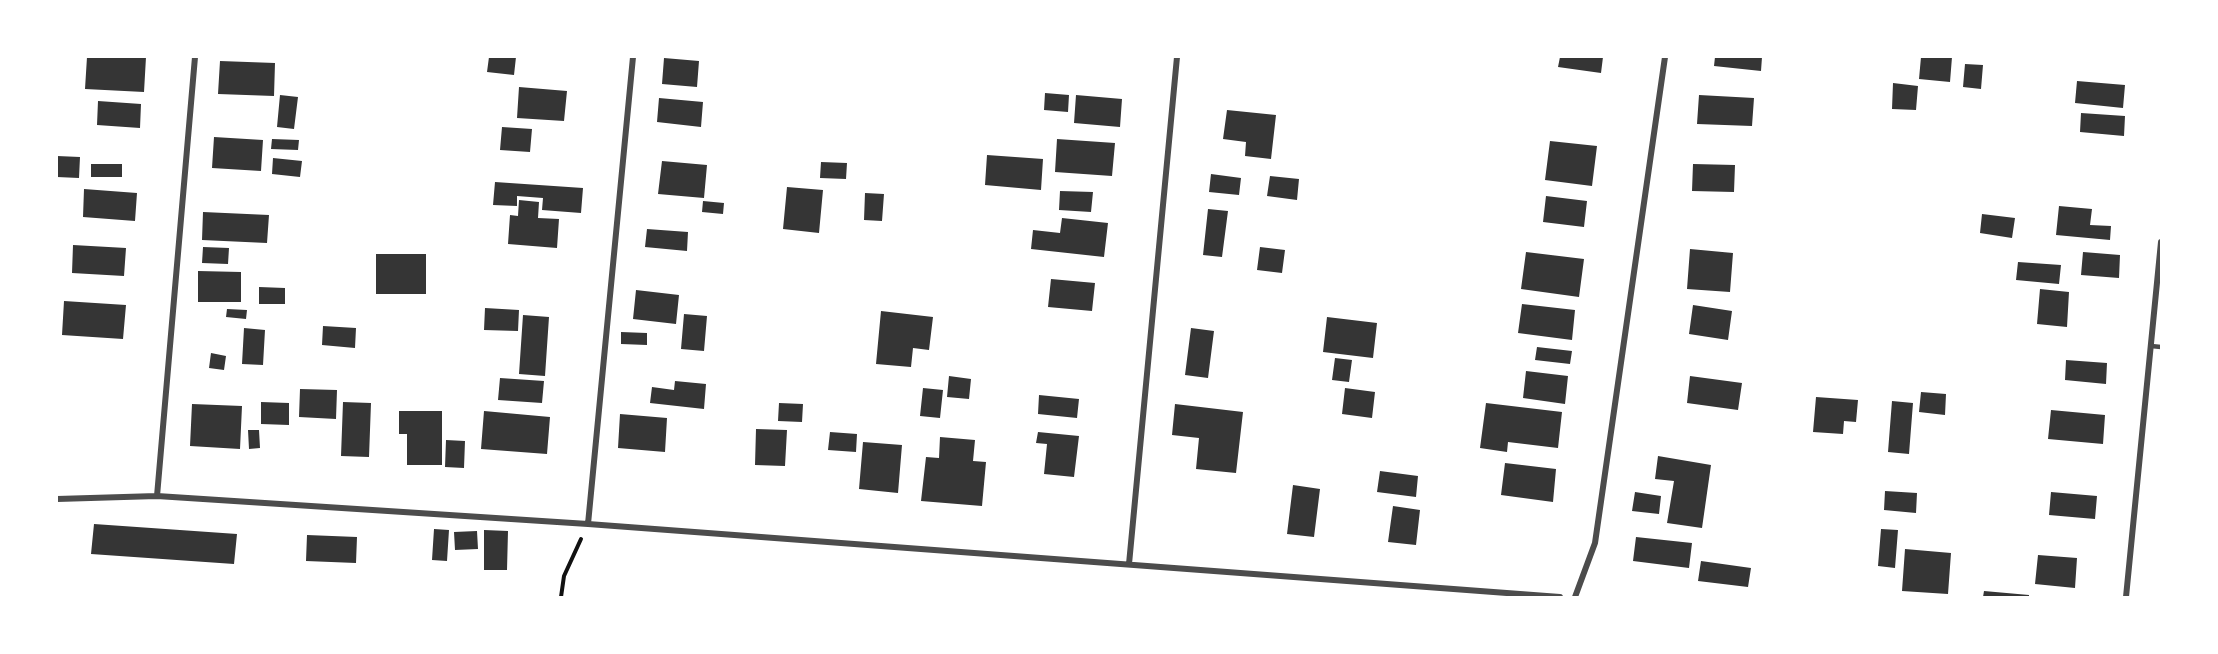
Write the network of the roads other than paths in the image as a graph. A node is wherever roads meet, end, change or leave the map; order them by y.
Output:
1 (195, 57) edge
2 (633, 57) edge
3 (1177, 57) edge
4 (1665, 57) edge
5 (2161, 242) edge
6 (2151, 346) junction
7 (2161, 347) edge
8 (157, 496) junction
9 (57, 499) edge
10 (588, 524) junction
11 (1129, 564) junction
12 (1560, 597) edge
13 (1575, 597) edge
14 (2126, 597) edge

1 - 8 street
2 - 10 street
3 - 11 street
4 - 13 street
5 - 6 street
6 - 7 lane
6 - 14 street
8 - 9 street
8 - 10 street
10 - 11 street
11 - 12 street

